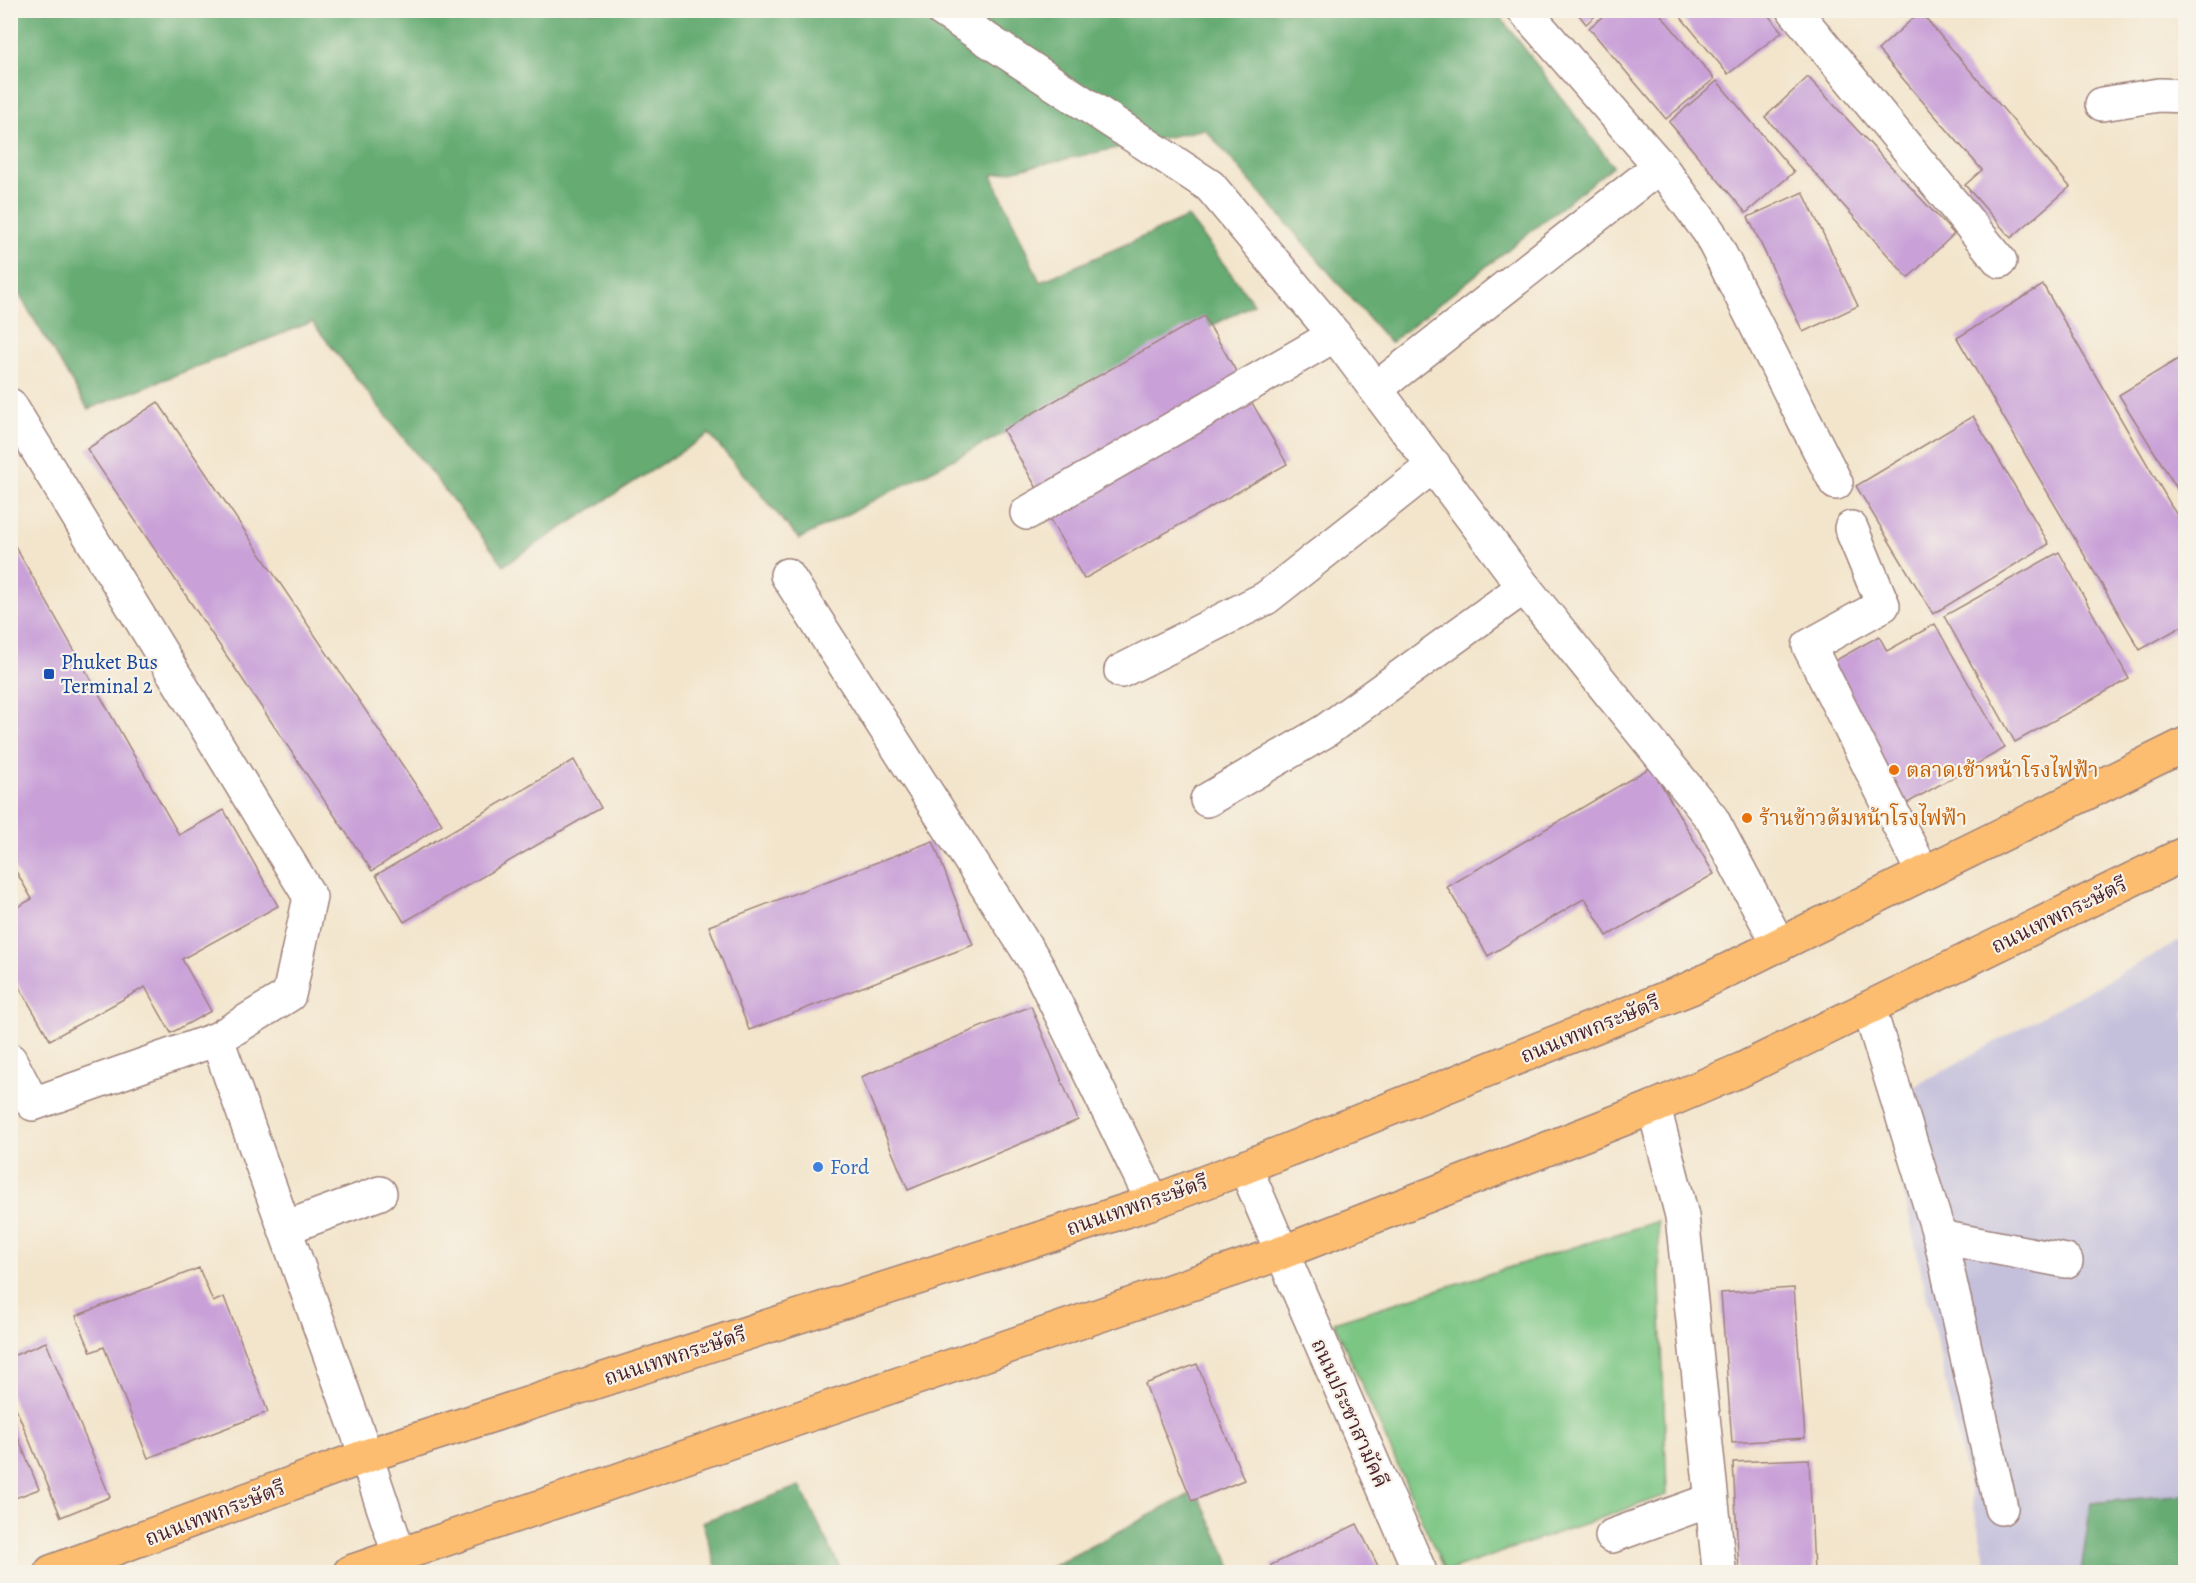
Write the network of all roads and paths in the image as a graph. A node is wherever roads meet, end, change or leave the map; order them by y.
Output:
1 (942, 10) edge
2 (1524, 10) edge
3 (1794, 10) edge
4 (2186, 96) edge
5 (2102, 104) dead end
6 (1660, 166) junction
7 (2000, 261) dead end
8 (1335, 335) junction
9 (1377, 388) junction
10 (10, 405) edge
11 (1434, 465) junction
12 (1836, 483) dead end
13 (1027, 513) dead end
14 (1851, 528) dead end
15 (787, 575) dead end
16 (1524, 587) junction
17 (1121, 670) dead end
18 (2186, 744) edge
19 (1207, 800) dead end
20 (2186, 853) edge
21 (1923, 873) junction
22 (1779, 945) junction
23 (1869, 1008) junction
24 (217, 1039) junction
25 (10, 1060) edge
26 (1654, 1107) junction
27 (1245, 1167) junction
28 (380, 1193) dead end
29 (1153, 1202) junction
30 (285, 1228) junction
31 (1940, 1237) junction
32 (1281, 1253) junction
33 (2066, 1261) dead end
34 (366, 1456) junction
35 (1711, 1500) junction
36 (2001, 1508) dead end
37 (1612, 1536) dead end
38 (399, 1554) junction
39 (1719, 1569) dead end
40 (51, 1572) edge
41 (350, 1572) edge
42 (1420, 1572) edge

1 - 8 street
2 - 6 street
3 - 7 street
4 - 5 street
6 - 9 street
6 - 12 street
8 - 9 street
8 - 13 street
9 - 11 street
10 - 24 street
11 - 16 street
11 - 17 street
14 - 21 street
15 - 29 street
16 - 19 street
16 - 22 street
18 - 21 main road, ถนนเทพกระษัตรี
20 - 23 main road, ถนนเทพกระษัตรี
21 - 22 main road, ถนนเทพกระษัตรี
22 - 27 main road, ถนนเทพกระษัตรี
23 - 26 main road, ถนนเทพกระษัตรี
23 - 31 street
24 - 25 street
24 - 30 street
26 - 32 main road, ถนนเทพกระษัตรี
26 - 35 street
27 - 29 main road, ถนนเทพกระษัตรี
27 - 32 street, ถนนประชาสามัคคี
28 - 30 street
29 - 34 main road, ถนนเทพกระษัตรี
30 - 34 street
31 - 33 street
31 - 36 street
32 - 38 main road, ถนนเทพกระษัตรี
32 - 42 street, ถนนประชาสามัคคี
34 - 38 street
34 - 40 main road, ถนนเทพกระษัตรี
35 - 37 street
35 - 39 street
38 - 41 main road, ถนนเทพกระษัตรี

